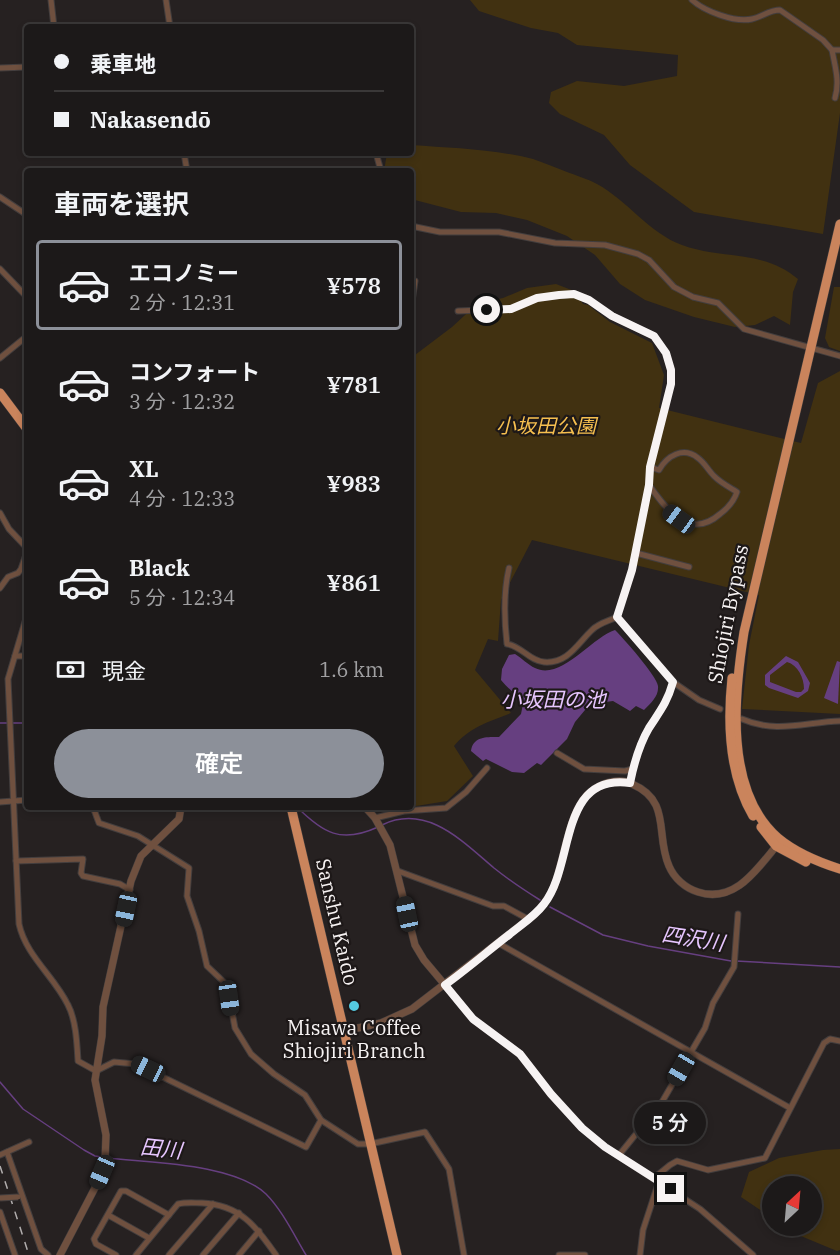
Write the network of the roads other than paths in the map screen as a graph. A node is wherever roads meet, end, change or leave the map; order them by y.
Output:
1 (51, 0) edge
2 (166, 0) edge
3 (692, 0) edge
4 (54, 24) edge
5 (170, 24) edge
6 (832, 50) junction
7 (840, 50) edge
8 (24, 67) edge
9 (0, 68) edge
10 (835, 98) dead end
11 (0, 197) edge
12 (24, 213) edge
13 (840, 225) edge
14 (414, 227) edge
15 (0, 269) edge
16 (415, 281) dead end
17 (414, 288) edge
18 (24, 294) edge
19 (458, 311) dead end
20 (24, 338) edge
21 (812, 348) junction
22 (840, 356) edge
23 (0, 358) edge
24 (0, 393) edge
25 (24, 425) edge
26 (650, 467) junction
27 (649, 485) junction
28 (0, 513) edge
29 (24, 545) edge
30 (636, 553) junction
31 (24, 560) edge
32 (689, 567) dead end
33 (509, 568) dead end
34 (0, 588) edge
35 (617, 617) junction
36 (24, 625) edge
37 (15, 656) junction
38 (24, 656) edge
39 (673, 682) junction
40 (720, 709) dead end
41 (742, 719) dead end
42 (840, 721) edge
43 (557, 753) dead end
44 (487, 768) dead end
45 (633, 769) junction
46 (630, 783) junction
47 (13, 800) junction
48 (24, 800) edge
49 (0, 802) edge
50 (94, 810) edge
51 (180, 810) edge
52 (292, 810) edge
53 (367, 810) edge
54 (378, 823) junction
55 (779, 843) junction
56 (153, 844) junction
57 (16, 861) junction
58 (840, 870) edge
59 (398, 871) junction
60 (130, 890) junction
61 (738, 914) dead end
62 (528, 919) junction
63 (498, 943) junction
64 (445, 985) junction
65 (344, 1031) junction
66 (840, 1041) edge
67 (691, 1052) junction
68 (96, 1071) junction
69 (790, 1108) junction
70 (321, 1120) junction
71 (29, 1142) dead end
72 (370, 1144) junction
73 (4, 1153) edge
74 (619, 1155) junction
75 (656, 1179) junction
76 (20, 1196) junction
77 (0, 1198) edge
78 (213, 1204) junction
79 (0, 1212) edge
80 (239, 1213) junction
81 (108, 1215) junction
82 (169, 1215) junction
83 (259, 1231) junction
84 (149, 1238) junction
85 (274, 1254) edge
86 (15, 1255) edge
87 (48, 1255) edge
88 (60, 1255) edge
89 (117, 1255) edge
90 (136, 1255) edge
91 (169, 1255) edge
92 (203, 1255) edge
93 (239, 1255) edge
94 (397, 1255) edge
95 (464, 1255) edge
96 (559, 1255) edge
97 (585, 1255) edge
98 (640, 1255) edge
99 (753, 1255) edge

1 - 4 street
2 - 5 street
3 - 6 street
6 - 7 street
6 - 10 street
8 - 9 street
11 - 12 street
13 - 21 highway, Shiojiri Bypass
14 - 21 street
15 - 18 street
16 - 17 street
19 - 26 street
20 - 23 street
21 - 22 street
21 - 55 highway, Shiojiri Bypass
24 - 25 highway
26 - 27 street
26 - 27 street
27 - 30 street
28 - 29 street
30 - 32 street
30 - 35 street
31 - 34 street
33 - 35 street
35 - 39 street
36 - 37 street
37 - 38 street
37 - 47 street
39 - 40 street
39 - 45 street
41 - 42 street
43 - 45 street
44 - 54 street
45 - 46 street
46 - 55 street
46 - 62 street
47 - 48 street
47 - 49 street
47 - 57 street
50 - 56 street
51 - 56 street
52 - 65 highway, Sanshu Kaido
53 - 54 street
54 - 59 street
55 - 58 highway
56 - 60 street
56 - 70 street
57 - 60 street
57 - 68 street
59 - 62 street
59 - 64 street
60 - 68 street
61 - 67 street
62 - 63 street
63 - 64 street
63 - 67 street
64 - 65 street
64 - 74 street
65 - 72 highway, Sanshu Kaido
66 - 69 street
67 - 69 street
67 - 74 street
68 - 70 street
68 - 88 street
69 - 75 street
70 - 72 street
71 - 73 street
72 - 94 highway, Sanshu Kaido
72 - 95 street
73 - 76 street
74 - 75 street
75 - 98 street
75 - 99 street
76 - 77 street, bridge
76 - 87 street
78 - 80 street
78 - 82 street
78 - 91 street
79 - 86 street
80 - 83 street
80 - 92 street
81 - 82 street
81 - 84 street
81 - 89 street
82 - 84 street
83 - 85 street
83 - 93 street
84 - 90 street
96 - 97 street

